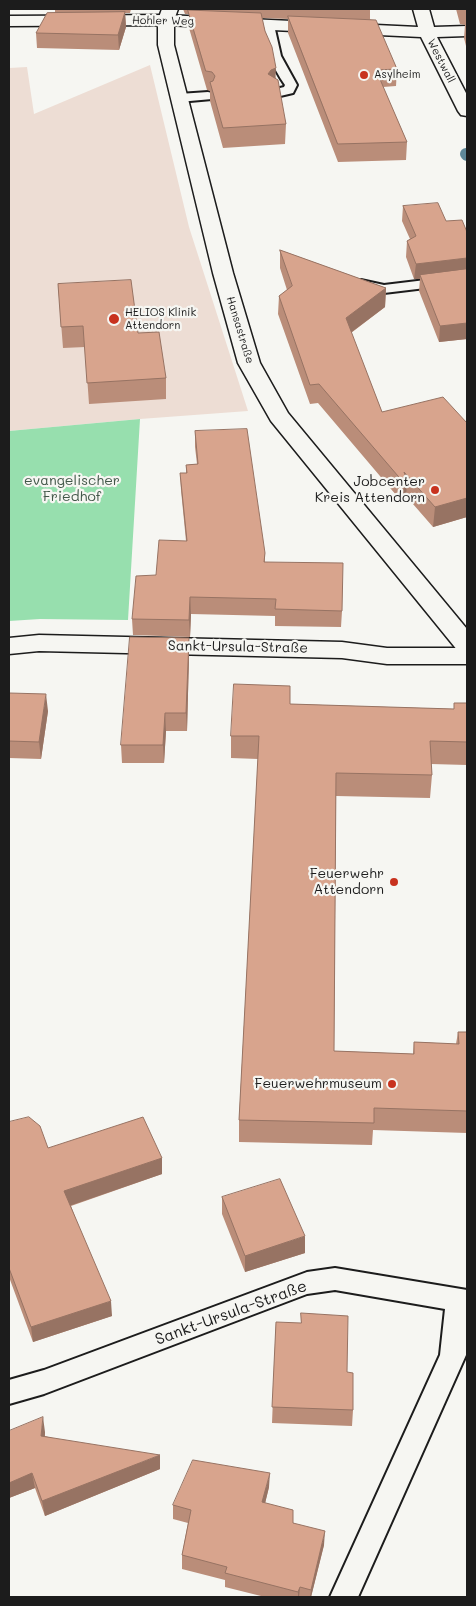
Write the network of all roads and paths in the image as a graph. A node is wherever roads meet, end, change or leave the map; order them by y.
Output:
1 (421, 9) edge
2 (168, 14) edge
3 (9, 21) edge
4 (268, 25) junction
5 (467, 31) edge
6 (427, 32) junction
7 (276, 93) edge
8 (208, 96) dead end
9 (179, 98) junction
10 (467, 111) edge
11 (467, 278) edge
12 (347, 281) edge
13 (9, 646) edge
14 (467, 646) edge
15 (467, 656) edge
16 (463, 1300) edge
17 (9, 1392) edge
18 (344, 1597) edge

1 - 6 street, Westwall
2 - 3 street, Hohler Weg
2 - 4 street, Hohler Weg
2 - 9 street, Hansastraße
4 - 6 street, Hohler Weg
4 - 7 lane
5 - 6 street, Hohler Weg
6 - 10 street, Westwall
8 - 9 lane
9 - 14 street, Hansastraße
11 - 12 lane
13 - 15 street, Sankt-Ursula-Straße
16 - 17 lane, Sankt-Ursula-Straße
16 - 18 lane, Sankt-Ursula-Straße

